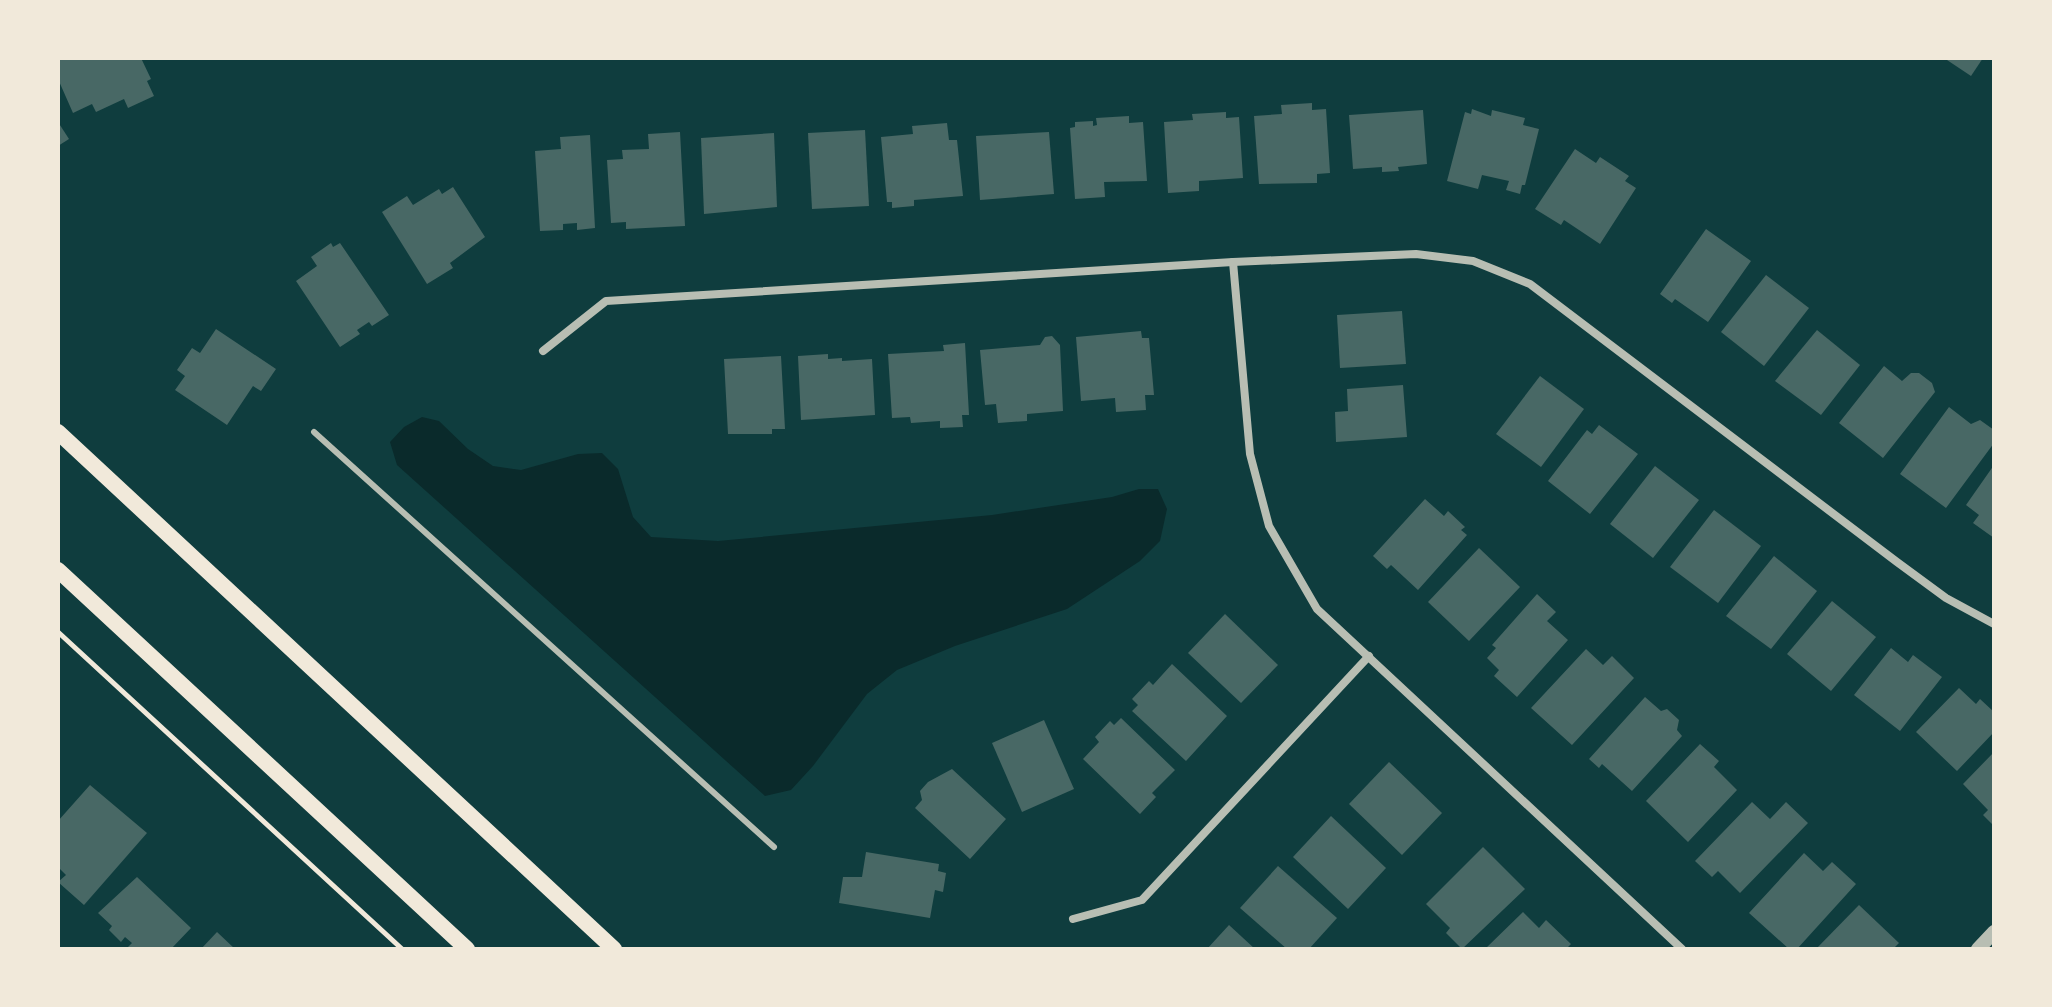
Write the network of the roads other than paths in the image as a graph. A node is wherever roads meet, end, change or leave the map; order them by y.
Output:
1 (1233, 262) junction
2 (543, 351) dead end
3 (58, 432) edge
4 (314, 432) dead end
5 (58, 570) edge
6 (1994, 624) edge
7 (1369, 656) junction
8 (774, 847) dead end
9 (1073, 919) dead end
10 (1994, 932) edge
11 (467, 949) edge
12 (614, 949) edge
13 (1682, 949) edge
14 (1978, 949) edge

1 - 2 street
1 - 6 street
1 - 7 street
3 - 12 main road
4 - 8 lane
5 - 11 main road
7 - 9 street
7 - 13 street
10 - 14 street

